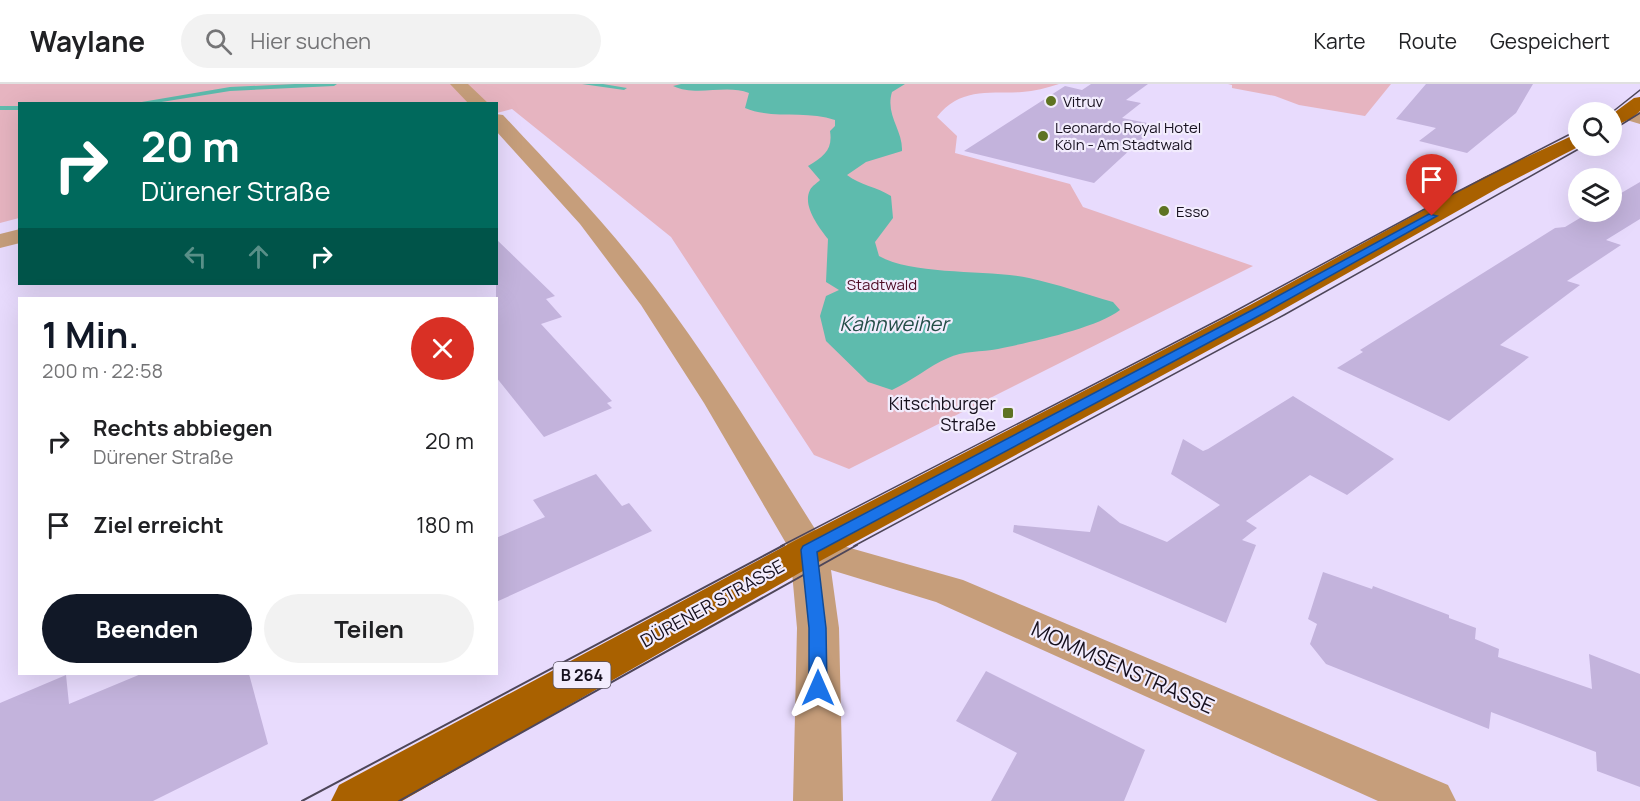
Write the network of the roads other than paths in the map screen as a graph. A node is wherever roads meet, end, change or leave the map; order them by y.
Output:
1 (458, 84) edge
2 (477, 102) edge
3 (498, 123) edge
4 (1568, 144) edge
5 (18, 236) edge
6 (0, 241) edge
7 (809, 550) junction
8 (356, 801) edge
9 (818, 801) edge
10 (1431, 801) edge

1 - 2 street
3 - 7 street
4 - 7 main road, DÜRENER STRASSE / B 264
5 - 6 street
7 - 8 main road, DÜRENER STRASSE / B 264
7 - 9 street
7 - 10 street, MOMMSENSTRASSE

